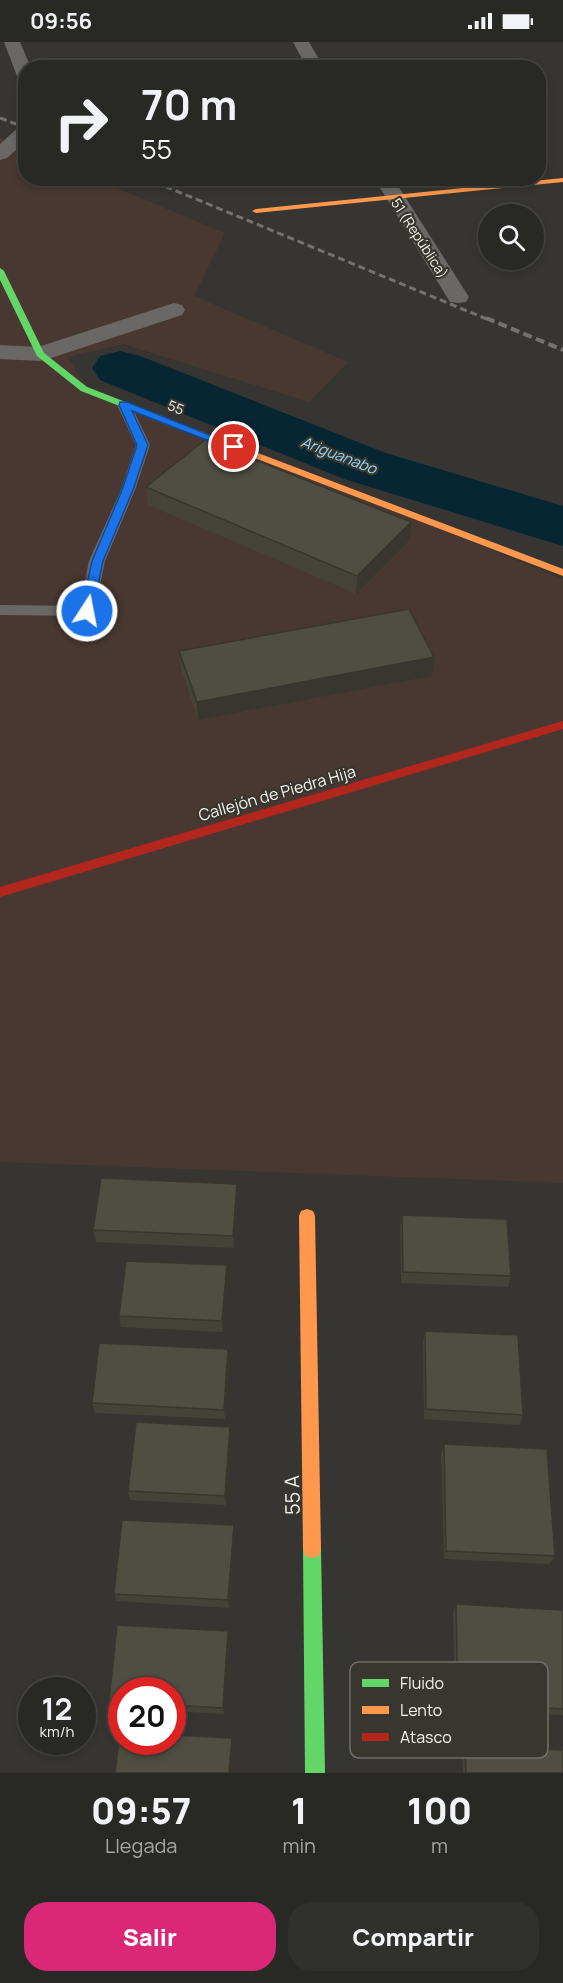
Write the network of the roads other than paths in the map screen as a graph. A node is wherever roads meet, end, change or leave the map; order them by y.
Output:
1 (12, 42) edge
2 (301, 42) edge
3 (19, 60) edge
4 (311, 60) edge
5 (18, 138) edge
6 (0, 154) edge
7 (563, 180) edge
8 (546, 182) edge
9 (388, 186) edge
10 (503, 186) edge
11 (394, 197) junction
12 (256, 211) dead end
13 (0, 271) edge
14 (458, 297) dead end
15 (174, 310) dead end
16 (0, 352) edge
17 (40, 354) junction
18 (124, 405) junction
19 (563, 573) edge
20 (0, 610) edge
21 (563, 725) edge
22 (0, 891) edge
23 (307, 1216) dead end
24 (315, 1773) edge

1 - 3 street
2 - 4 street
5 - 6 street
7 - 8 street
9 - 11 street, 51 (República)
10 - 11 street
11 - 12 street
11 - 14 street, 51 (República)
13 - 17 street, 55
15 - 17 street
16 - 17 street
17 - 18 street, 55
18 - 19 street, 55
18 - 20 lane
21 - 22 street, Callejón de Piedra Hija
23 - 24 street, 55 A

